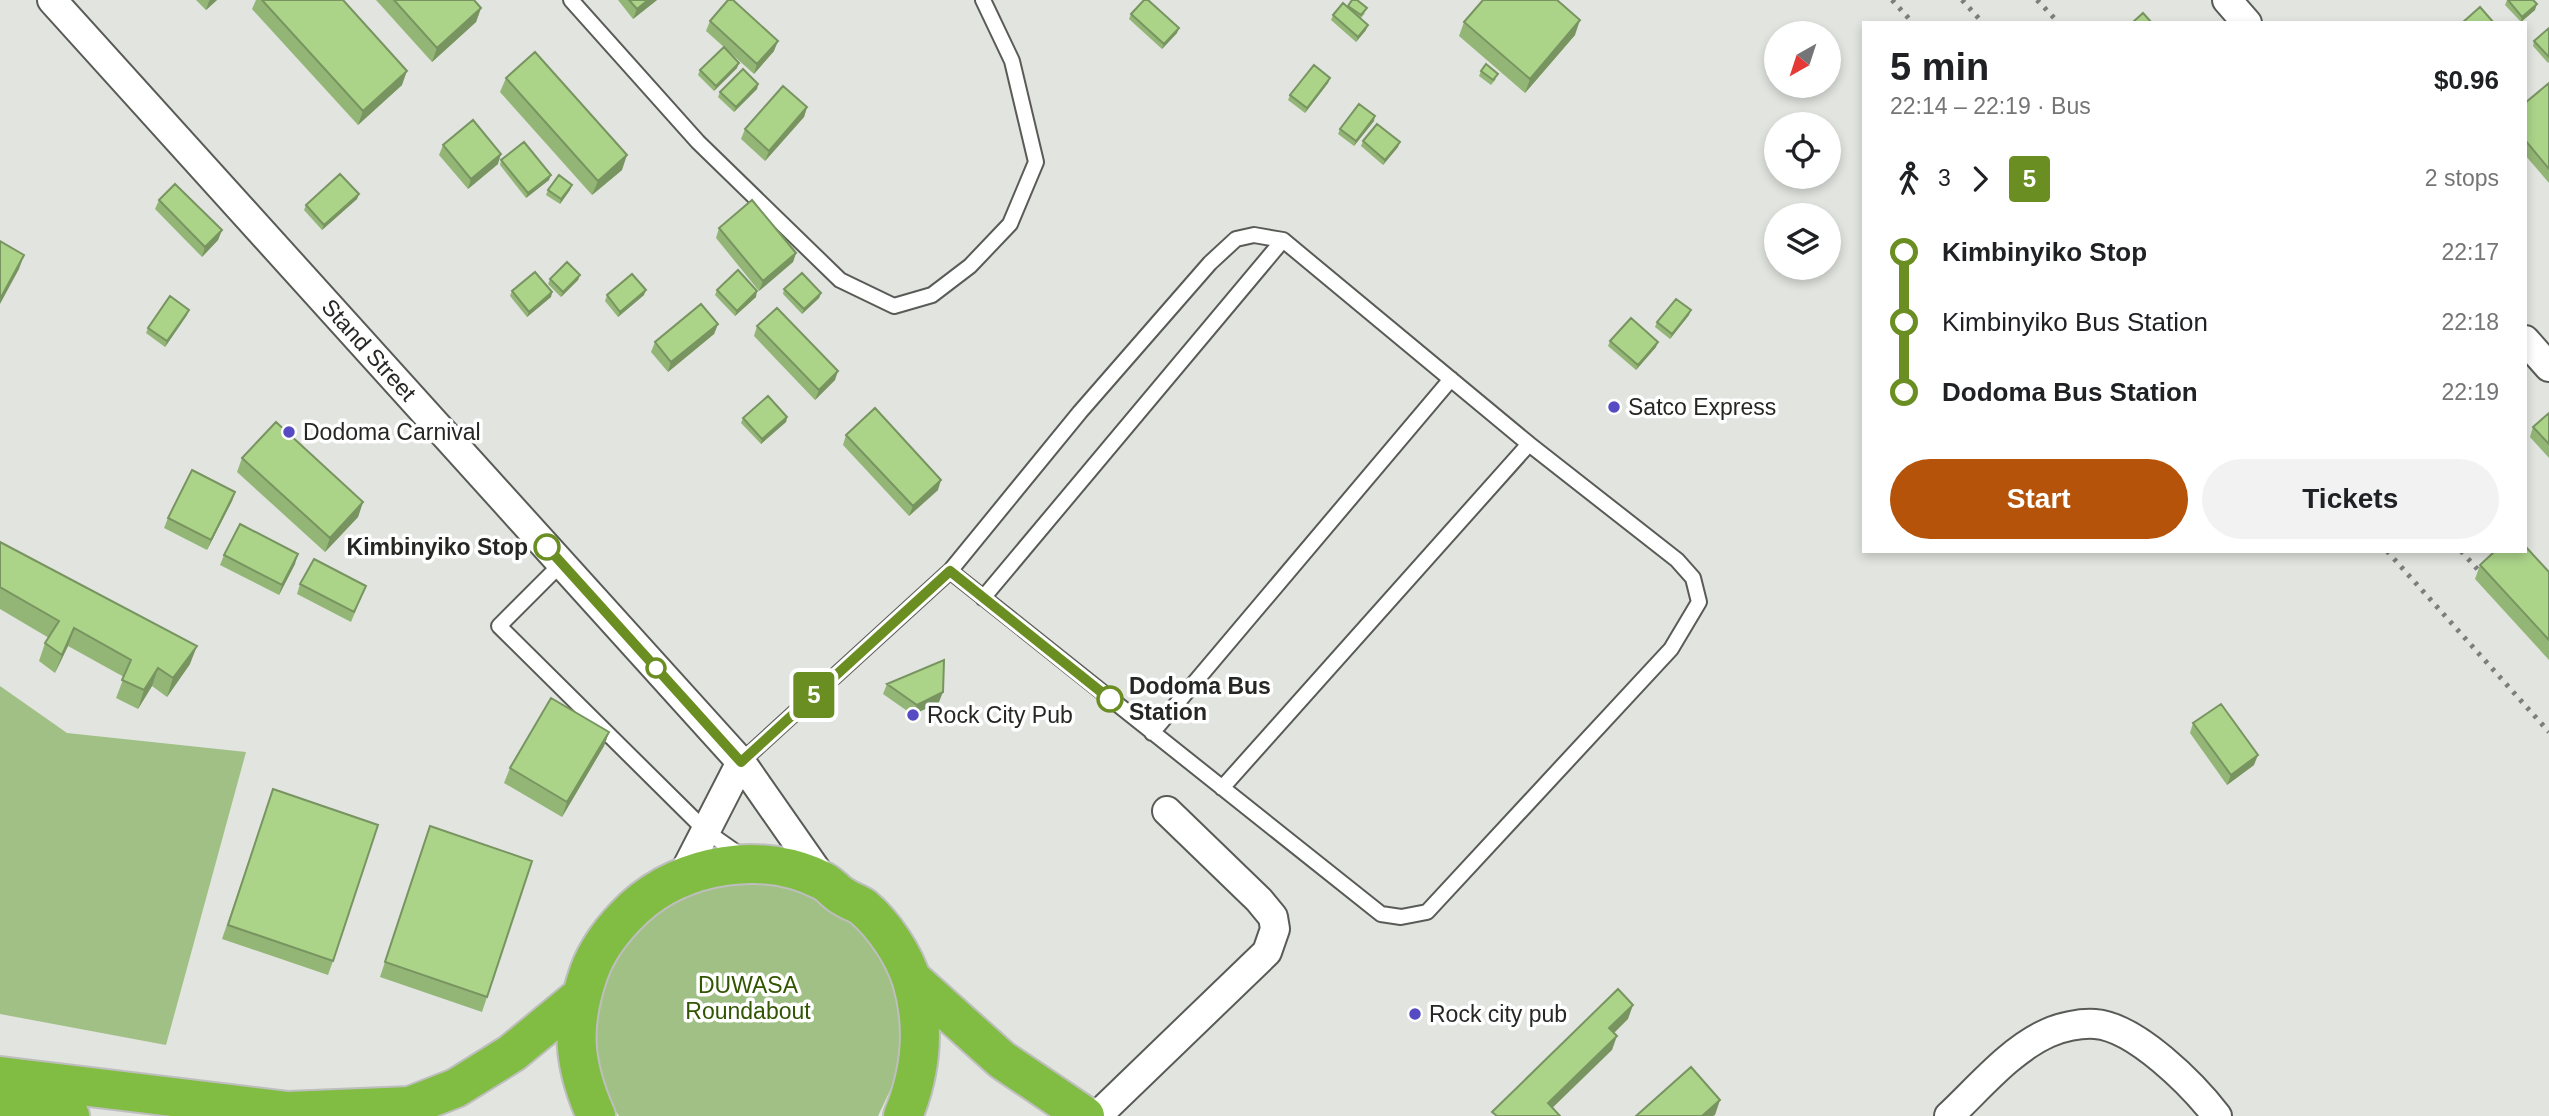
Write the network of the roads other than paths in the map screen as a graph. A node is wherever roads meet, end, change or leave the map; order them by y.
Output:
1 (52, 0) edge
2 (570, 0) edge
3 (983, 0) edge
4 (2227, 0) edge
5 (2245, 21) edge
6 (1283, 240) junction
7 (2527, 342) edge
8 (2549, 367) edge
9 (1451, 379) junction
10 (1530, 444) junction
11 (562, 563) junction
12 (950, 571) junction
13 (984, 598) junction
14 (1152, 733) junction
15 (741, 762) junction
16 (1222, 788) junction
17 (1167, 811) dead end
18 (706, 831) junction
19 (753, 864) junction
20 (682, 877) junction
21 (824, 881) junction
22 (912, 979) junction
23 (580, 997) junction
24 (0, 1076) edge
25 (0, 1098) edge
26 (70, 1116) edge
27 (597, 1116) edge
28 (903, 1116) edge
29 (1085, 1116) edge
30 (1097, 1116) edge
31 (1949, 1116) edge
32 (2217, 1116) edge

1 - 11 street, Stand Street
2 - 3 lane
4 - 5 street
6 - 9 lane
6 - 12 lane
6 - 13 lane
7 - 8 street
9 - 10 lane
9 - 14 lane
10 - 16 lane
10 - 16 lane
11 - 15 street, Stand Street
11 - 18 lane
12 - 13 lane
12 - 15 lane
13 - 14 lane
14 - 16 lane
15 - 18 street
15 - 21 street, Stand Street
17 - 30 street
18 - 19 lane
18 - 20 street
19 - 20 highway
19 - 21 highway
20 - 23 highway
21 - 22 highway
22 - 28 highway
22 - 29 highway
23 - 24 highway
23 - 27 highway
25 - 26 highway
31 - 32 street

